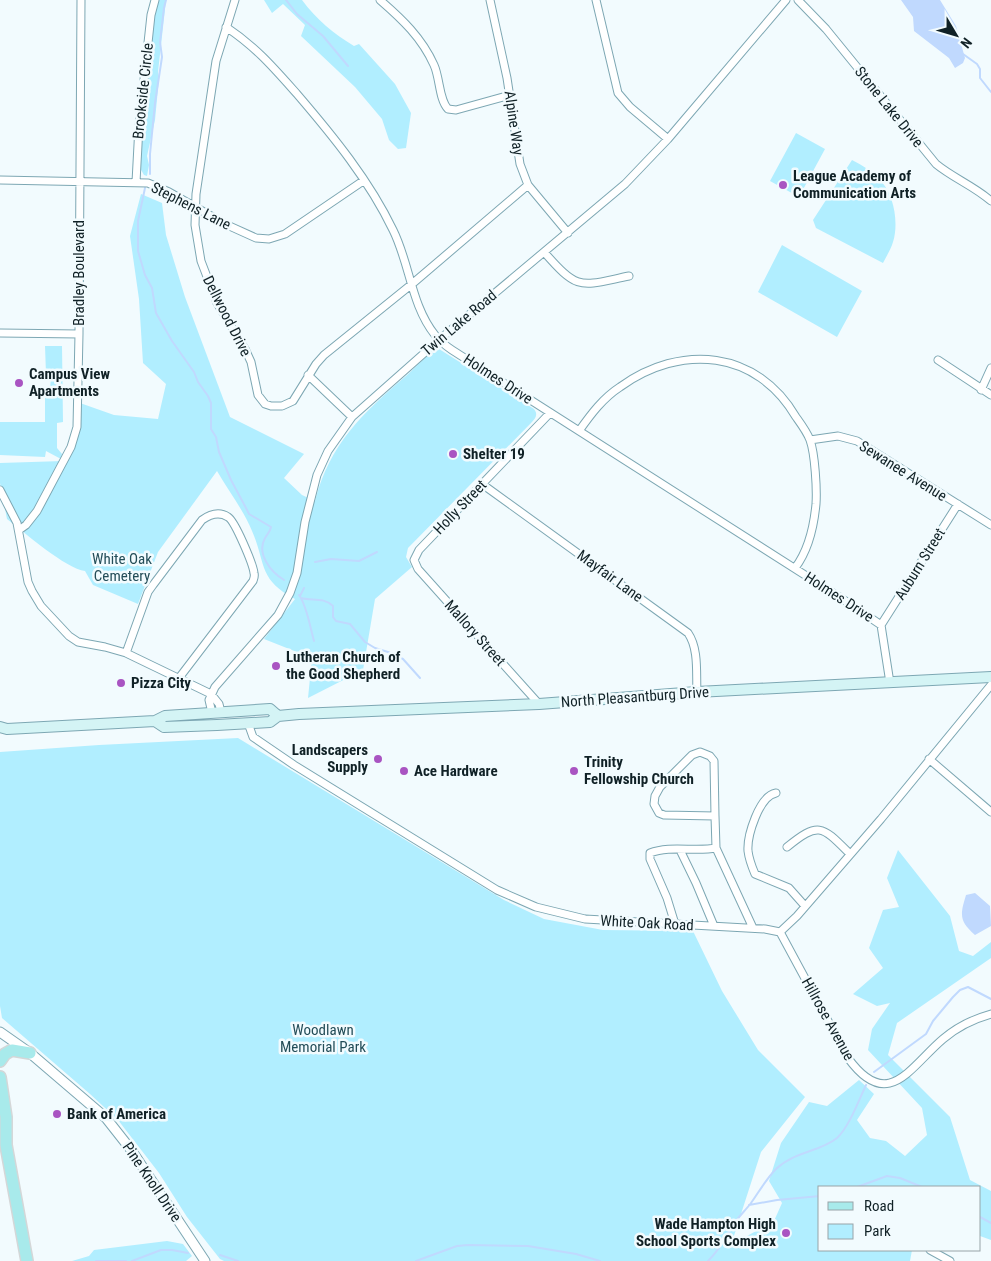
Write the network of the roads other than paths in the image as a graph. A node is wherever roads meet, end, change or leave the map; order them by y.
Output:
1 (81, 0) edge
2 (155, 0) edge
3 (235, 0) edge
4 (380, 0) edge
5 (490, 0) edge
6 (596, 0) edge
7 (786, 0) edge
8 (798, 0) edge
9 (226, 26) junction
10 (510, 95) junction
11 (668, 140) junction
12 (0, 180) edge
13 (80, 181) junction
14 (363, 181) junction
15 (136, 182) junction
16 (528, 185) junction
17 (991, 201) edge
18 (195, 207) junction
19 (568, 232) junction
20 (544, 252) junction
21 (629, 276) dead end
22 (412, 284) junction
23 (0, 333) edge
24 (79, 334) junction
25 (439, 340) junction
26 (938, 360) dead end
27 (991, 368) edge
28 (308, 375) junction
29 (981, 390) junction
30 (991, 395) edge
31 (550, 413) junction
32 (352, 417) junction
33 (579, 431) junction
34 (810, 440) junction
35 (482, 484) junction
36 (0, 490) edge
37 (958, 504) junction
38 (991, 525) edge
39 (19, 530) junction
40 (414, 560) joint
41 (795, 568) junction
42 (881, 625) junction
43 (126, 654) junction
44 (991, 677) edge
45 (179, 678) junction
46 (890, 683) junction
47 (991, 685) edge
48 (697, 692) junction
49 (211, 694) junction
50 (539, 704) junction
51 (216, 712) junction
52 (278, 716) junction
53 (155, 721) junction
54 (248, 723) junction
55 (2, 730) edge
56 (929, 759) junction
57 (776, 793) dead end
58 (991, 812) edge
59 (715, 816) junction
60 (716, 848) junction
61 (787, 848) dead end
62 (680, 850) junction
63 (850, 854) junction
64 (805, 906) junction
65 (675, 924) junction
66 (714, 926) junction
67 (753, 928) junction
68 (780, 932) junction
69 (991, 1014) edge
70 (0, 1032) edge
71 (30, 1053) junction
72 (0, 1061) edge
73 (0, 1077) edge
74 (0, 1132) edge
75 (6, 1144) junction
76 (932, 1251) edge
77 (27, 1261) edge
78 (206, 1261) edge
79 (950, 1261) edge

1 - 13 street, Bradley Boulevard
2 - 15 street, Brookside Circle
3 - 9 street, Dellwood Drive
4 - 10 street
5 - 10 street, Alpine Way
6 - 11 street
7 - 11 street, Twin Lake Road
8 - 17 street, Stone Lake Drive
9 - 14 street, Holmes Drive
9 - 18 street, Dellwood Drive
10 - 16 street, Alpine Way
11 - 19 street, Twin Lake Road
12 - 13 street, Stephens Lane
13 - 15 street, Stephens Lane
13 - 24 street, Bradley Boulevard
14 - 18 street, Stephens Lane
14 - 22 street, Holmes Drive
15 - 18 street, Stephens Lane
16 - 19 street, Alpine Way
16 - 22 street, Dellwood Drive
18 - 28 street, Dellwood Drive
19 - 20 street, Twin Lake Road
20 - 21 street
20 - 25 street, Twin Lake Road
22 - 25 street, Holmes Drive
22 - 28 street, Dellwood Drive
23 - 24 street
24 - 39 street, Bradley Boulevard
25 - 31 street, Holmes Drive
25 - 32 street, Twin Lake Road
26 - 29 street
27 - 29 street
28 - 32 street
29 - 30 street
31 - 33 street, Holmes Drive
31 - 35 street, Holly Street
32 - 49 street, Twin Lake Road
33 - 34 street
33 - 41 street, Holmes Drive
34 - 37 street, Sewanee Avenue
34 - 41 street
35 - 40 street, Holly Street
35 - 48 street, Mayfair Lane
36 - 39 street
37 - 38 street, Sewanee Avenue
37 - 42 street, Auburn Street
39 - 43 street
40 - 50 street, Mallory Street
41 - 42 street, Holmes Drive
42 - 46 street
43 - 45 street
43 - 45 street
44 - 46 main road, North Pleasantburg Drive
45 - 49 street
46 - 48 main road, North Pleasantburg Drive
47 - 56 street
48 - 50 main road, North Pleasantburg Drive
49 - 51 street
50 - 52 main road, North Pleasantburg Drive
51 - 52 main road, North Pleasantburg Drive
51 - 53 main road, North Pleasantburg Drive
52 - 54 main road, North Pleasantburg Drive
53 - 54 main road, North Pleasantburg Drive
53 - 55 main road, North Pleasantburg Drive
54 - 65 street, White Oak Road
56 - 58 street
56 - 63 street
57 - 64 street
59 - 59 street
59 - 60 street
60 - 62 street
60 - 67 street
61 - 63 street
62 - 65 street
62 - 66 street
63 - 64 street
64 - 68 street
65 - 66 street, White Oak Road
66 - 67 street, White Oak Road
67 - 68 street, White Oak Road
68 - 69 street, Hillrose Avenue
70 - 71 street, Pine Knoll Drive
71 - 72 main road
71 - 78 street, Pine Knoll Drive
73 - 75 main road
74 - 75 main road
75 - 77 main road
76 - 79 street

